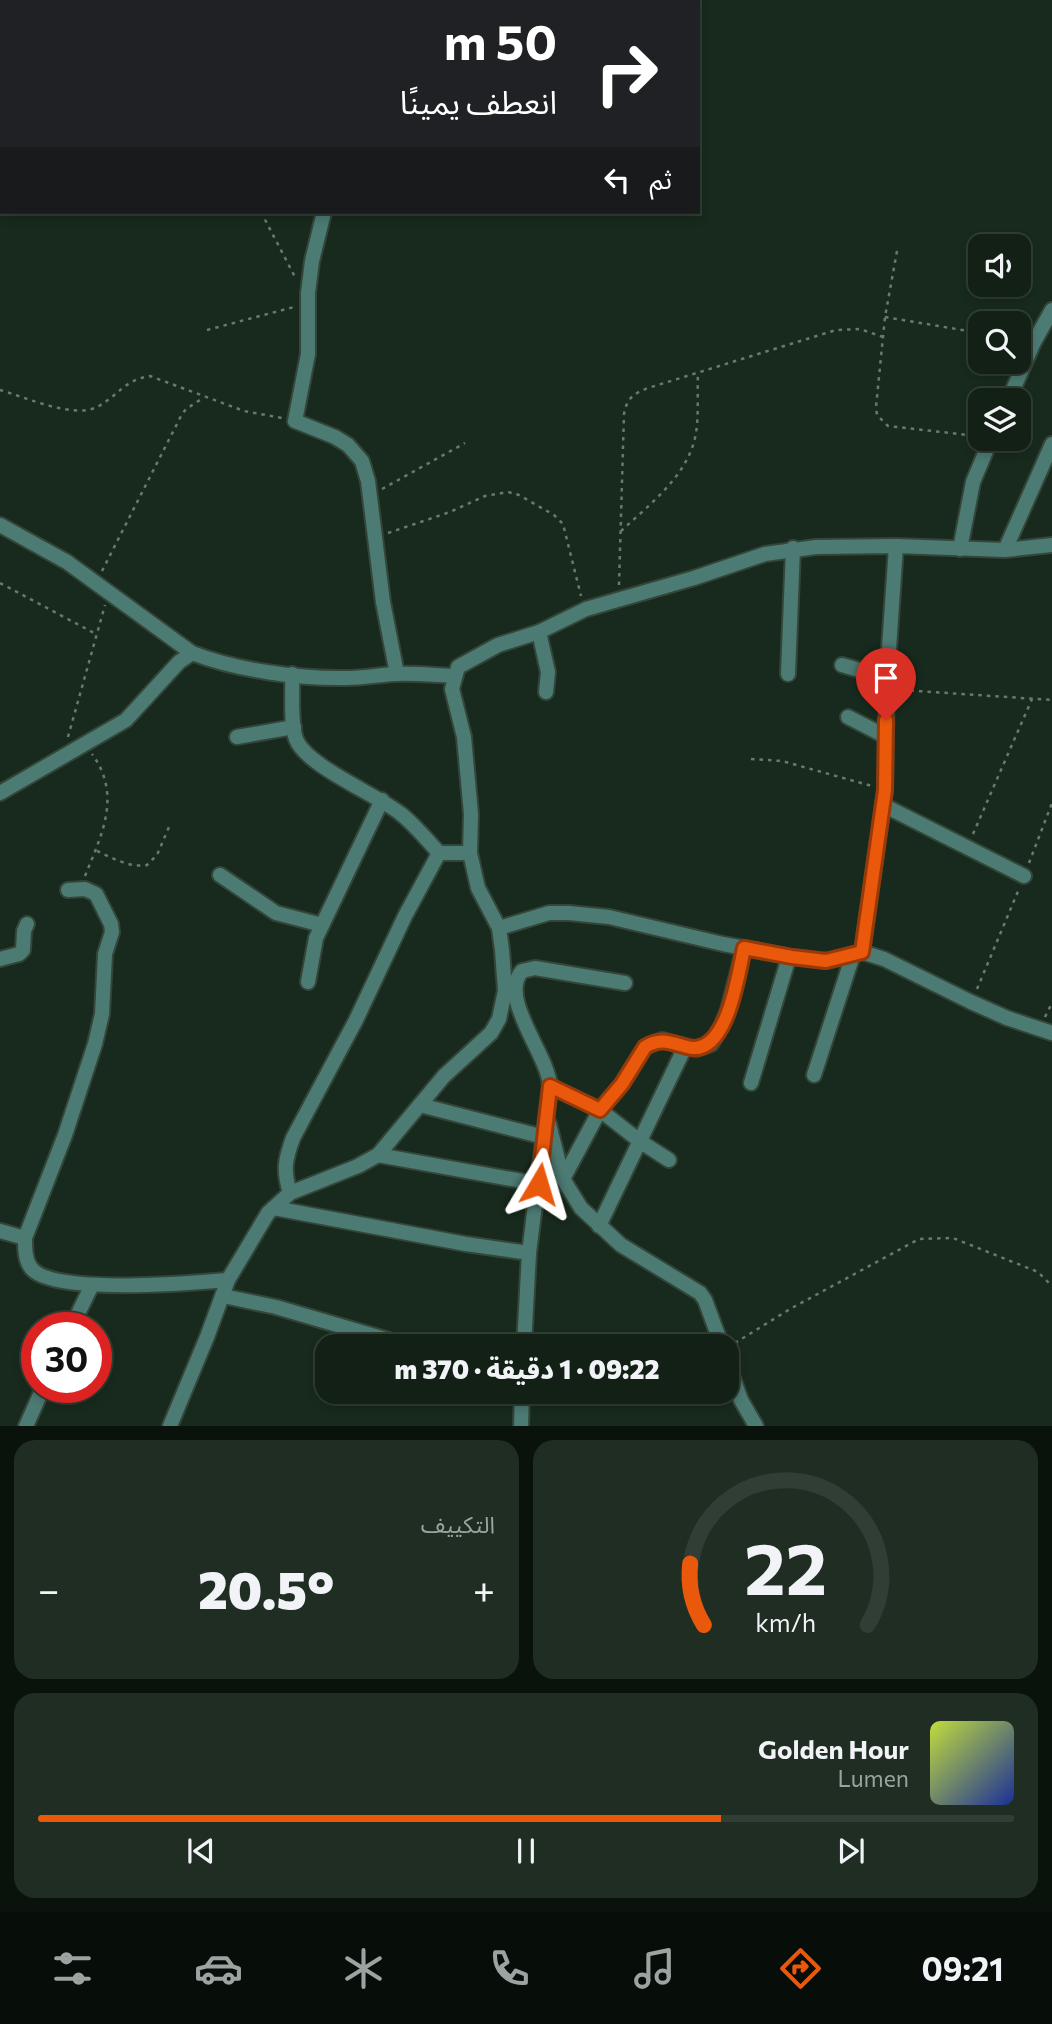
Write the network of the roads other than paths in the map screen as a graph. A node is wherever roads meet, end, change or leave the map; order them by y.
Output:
1 (324, 214) edge
2 (1052, 310) edge
3 (1014, 388) edge
4 (1052, 444) edge
5 (985, 451) edge
6 (0, 525) edge
7 (1052, 545) edge
8 (896, 546) junction
9 (793, 548) junction
10 (960, 549) junction
11 (1005, 550) junction
12 (539, 632) junction
13 (192, 653) junction
14 (842, 666) dead end
15 (292, 674) junction
16 (397, 674) junction
17 (788, 674) dead end
18 (454, 676) junction
19 (887, 683) junction
20 (546, 692) dead end
21 (848, 717) dead end
22 (294, 727) junction
23 (885, 736) junction
24 (237, 737) dead end
25 (0, 793) edge
26 (382, 800) junction
27 (883, 805) junction
28 (439, 853) junction
29 (470, 853) junction
30 (220, 874) dead end
31 (1024, 876) road end
32 (74, 889) road end
33 (27, 924) dead end
34 (322, 925) junction
35 (499, 928) junction
36 (744, 948) junction
37 (857, 953) junction
38 (789, 957) junction
39 (0, 959) edge
40 (307, 982) dead end
41 (625, 983) dead end
42 (1052, 1034) edge
43 (685, 1047) junction
44 (814, 1075) dead end
45 (751, 1083) dead end
46 (550, 1086) junction
47 (420, 1105) junction
48 (600, 1110) junction
49 (546, 1113) junction
50 (544, 1137) junction
51 (641, 1142) junction
52 (378, 1155) junction
53 (669, 1160) dead end
54 (563, 1179) junction
55 (539, 1184) junction
56 (290, 1193) junction
57 (274, 1208) junction
58 (599, 1226) junction
59 (0, 1231) edge
60 (25, 1238) junction
61 (529, 1253) junction
62 (228, 1280) junction
63 (92, 1284) junction
64 (223, 1296) junction
65 (79, 1312) edge
66 (368, 1334) edge
67 (525, 1334) edge
68 (719, 1334) edge
69 (739, 1395) edge
70 (36, 1403) edge
71 (522, 1404) edge
72 (26, 1426) edge
73 (170, 1426) edge
74 (521, 1426) edge
75 (756, 1426) edge

1 - 16 street
2 - 3 street
4 - 11 street
5 - 10 street
6 - 13 street
7 - 11 street
8 - 9 street
8 - 10 street
8 - 19 street
9 - 12 street
9 - 17 street
10 - 11 street
12 - 18 street
12 - 20 street
13 - 15 street
13 - 25 street
14 - 19 street
15 - 16 street
15 - 22 street
16 - 18 street
18 - 29 street
19 - 23 street
21 - 23 street
22 - 24 street
22 - 26 street
23 - 27 street
26 - 28 street
26 - 34 street
27 - 31 street
27 - 37 street
28 - 29 street
28 - 56 street
29 - 35 street
30 - 34 street
32 - 60 street
33 - 39 street
34 - 40 street
35 - 36 street
35 - 47 street
36 - 38 street
36 - 43 street
37 - 38 street
37 - 42 street
37 - 44 street
38 - 45 street
41 - 46 street
43 - 48 street
43 - 51 street
46 - 48 street
46 - 49 street
47 - 50 street
47 - 52 street
48 - 51 street
48 - 54 street
49 - 50 street
49 - 54 street
50 - 55 street
51 - 53 street
51 - 58 street
52 - 55 street
52 - 56 street
54 - 58 street
55 - 61 street
56 - 57 street
57 - 61 street
57 - 62 street
58 - 68 street
59 - 60 street
60 - 63 street
61 - 67 street
62 - 63 street
62 - 64 street
63 - 65 street
64 - 66 street
64 - 73 street
69 - 75 street
70 - 72 street
71 - 74 street

